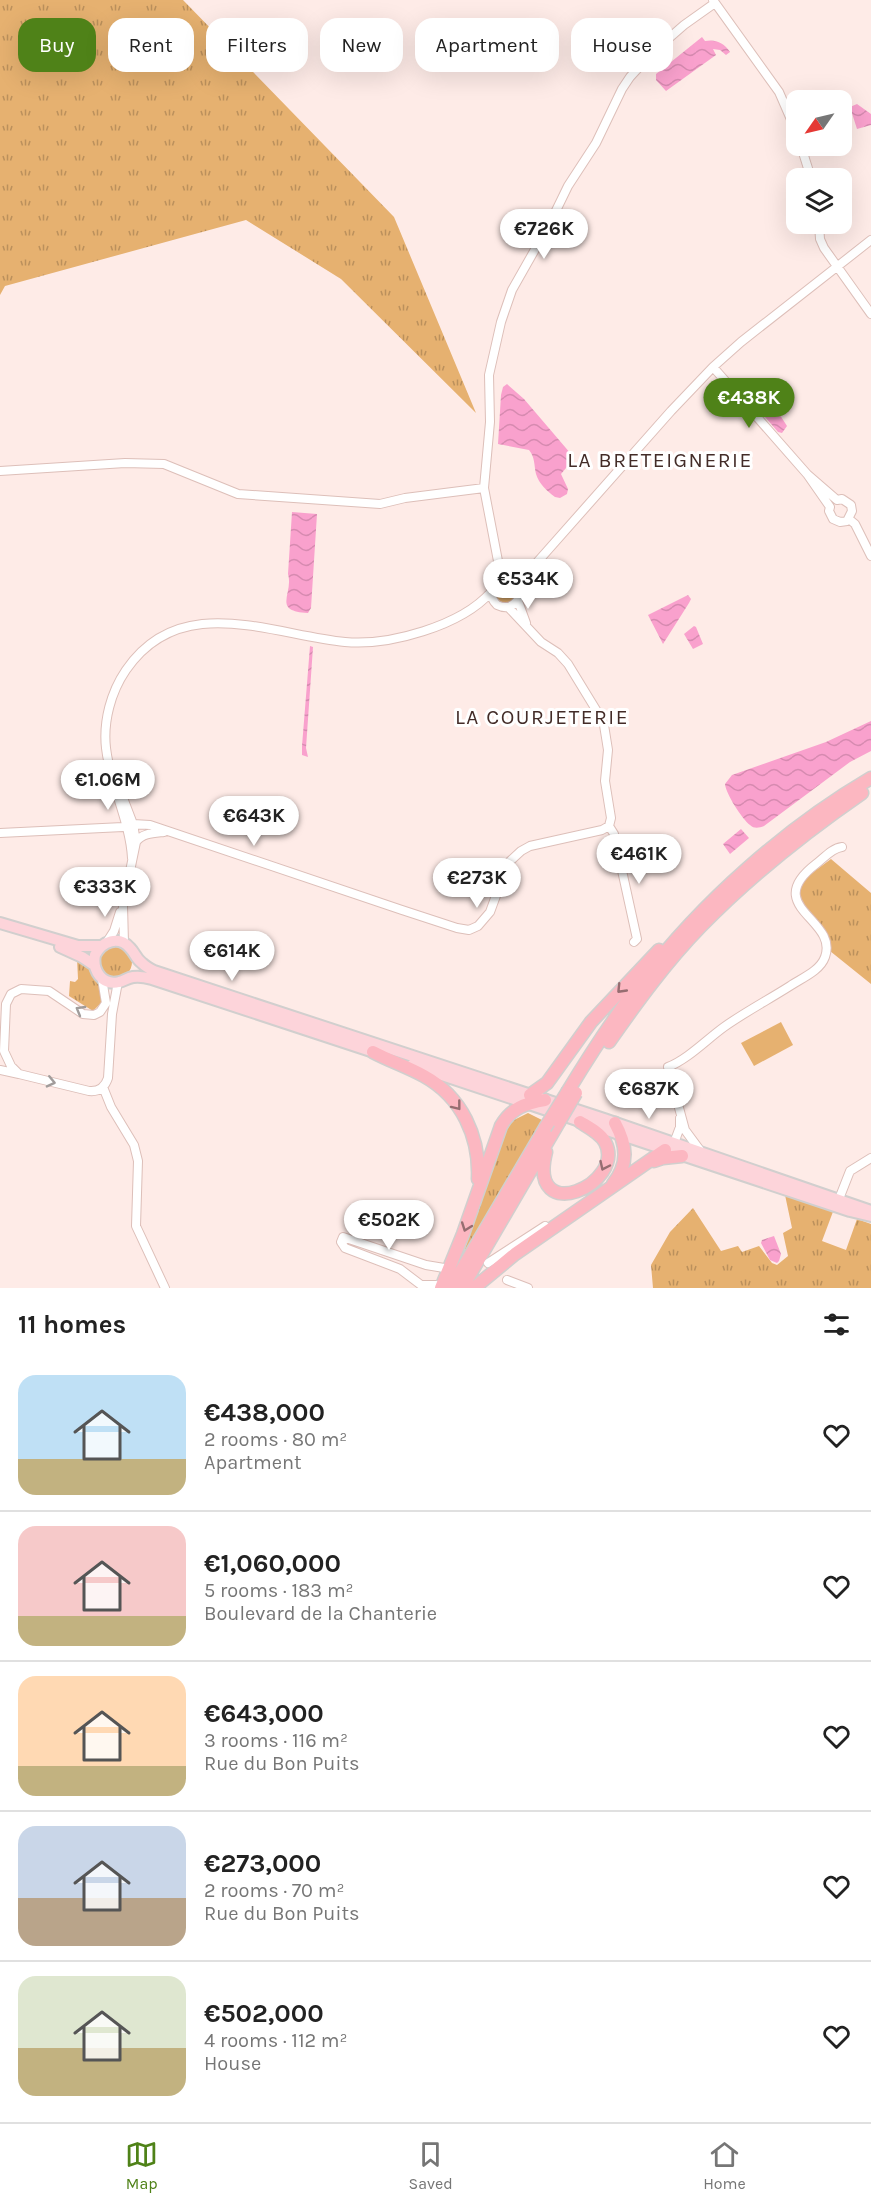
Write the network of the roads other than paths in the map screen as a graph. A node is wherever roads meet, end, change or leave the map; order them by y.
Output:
1 (714, 1) edge
2 (786, 108) edge
3 (820, 234) edge
4 (871, 240) edge
5 (837, 266) junction
6 (871, 314) edge
7 (713, 367) junction
8 (0, 471) edge
9 (807, 474) junction
10 (484, 488) junction
11 (837, 500) junction
12 (830, 507) junction
13 (849, 519) junction
14 (871, 556) edge
15 (532, 568) junction
16 (505, 579) junction
17 (491, 592) junction
18 (521, 592) junction
19 (518, 601) junction
20 (497, 605) junction
21 (509, 608) junction
22 (466, 611) junction
23 (528, 627) junction
24 (871, 778) edge
25 (871, 788) edge
26 (129, 826) junction
27 (609, 826) junction
28 (166, 832) junction
29 (0, 833) edge
30 (136, 842) junction
31 (842, 847) dead end
32 (132, 858) junction
33 (123, 905) junction
34 (694, 920) junction
35 (0, 923) edge
36 (33, 934) junction
37 (634, 942) dead end
38 (124, 943) junction
39 (103, 945) junction
40 (135, 955) junction
41 (94, 965) junction
42 (102, 979) junction
43 (123, 980) junction
44 (273, 1015) junction
45 (373, 1052) junction
46 (6, 1056) junction
47 (0, 1065) edge
48 (0, 1070) edge
49 (19, 1074) junction
50 (103, 1087) junction
51 (572, 1092) junction
52 (528, 1099) junction
53 (545, 1100) joint
54 (680, 1117) junction
55 (580, 1122) junction
56 (615, 1123) junction
57 (685, 1130) junction
58 (549, 1133) junction
59 (622, 1136) junction
60 (675, 1148) junction
61 (702, 1153) junction
62 (871, 1158) edge
63 (637, 1170) junction
64 (609, 1189) junction
65 (478, 1194) junction
66 (839, 1199) junction
67 (871, 1211) edge
68 (871, 1216) edge
69 (555, 1226) junction
70 (488, 1263) dead end
71 (445, 1271) junction
72 (507, 1280) dead end
73 (413, 1284) edge
74 (437, 1287) edge
75 (165, 1288) edge
76 (451, 1288) edge
77 (462, 1288) edge
78 (474, 1288) edge
79 (528, 1288) edge

1 - 2 street
1 - 10 street
3 - 5 street
4 - 5 street
5 - 6 street
5 - 7 street
7 - 9 street
7 - 15 street
8 - 10 street
9 - 11 street
9 - 12 street
10 - 16 street
11 - 12 street
11 - 13 street
12 - 13 street
13 - 14 street
15 - 16 street
15 - 18 street
16 - 17 street
16 - 18 street
17 - 20 street
17 - 22 street
18 - 19 street
19 - 21 street
19 - 23 street
20 - 21 street
20 - 22 street
21 - 23 street
22 - 26 street
23 - 27 street
24 - 34 highway
25 - 51 highway
26 - 28 street
26 - 29 street
26 - 30 street
26 - 32 street
27 - 28 street
27 - 37 street
28 - 30 street
30 - 32 street
31 - 54 street
32 - 33 street
33 - 38 street
33 - 39 street
34 - 51 highway
34 -> 52 highway
35 - 36 main road
36 - 39 main road
36 - 41 main road
38 - 39 main road
38 - 40 main road
39 - 41 main road
40 - 43 main road
40 - 44 main road
41 - 42 main road
42 - 43 main road
42 -> 46 street
43 - 44 main road
43 - 50 street
44 - 45 main road
44 - 52 main road
45 - 52 main road
45 -> 65 highway
46 - 47 street
46 - 49 street
48 - 49 street
49 -> 50 street
50 - 75 street
51 - 58 highway, bridge
52 - 53 highway
52 - 55 main road
52 - 65 highway
53 - 56 main road
54 - 57 street
54 - 60 street
55 -> 58 highway
55 - 59 main road
56 - 59 highway
56 - 60 main road
57 - 60 street
57 - 61 street
58 - 76 highway
58 - 77 highway
59 - 60 main road
59 - 64 highway
60 - 61 main road
60 - 63 highway
60 - 63 highway
60 - 68 main road
61 - 66 main road
62 - 66 street
63 - 64 highway
64 - 69 highway
65 -> 71 highway
66 - 67 main road
69 - 70 street
69 - 78 highway
71 - 73 street
71 - 74 highway
72 - 79 street
73 - 74 street

